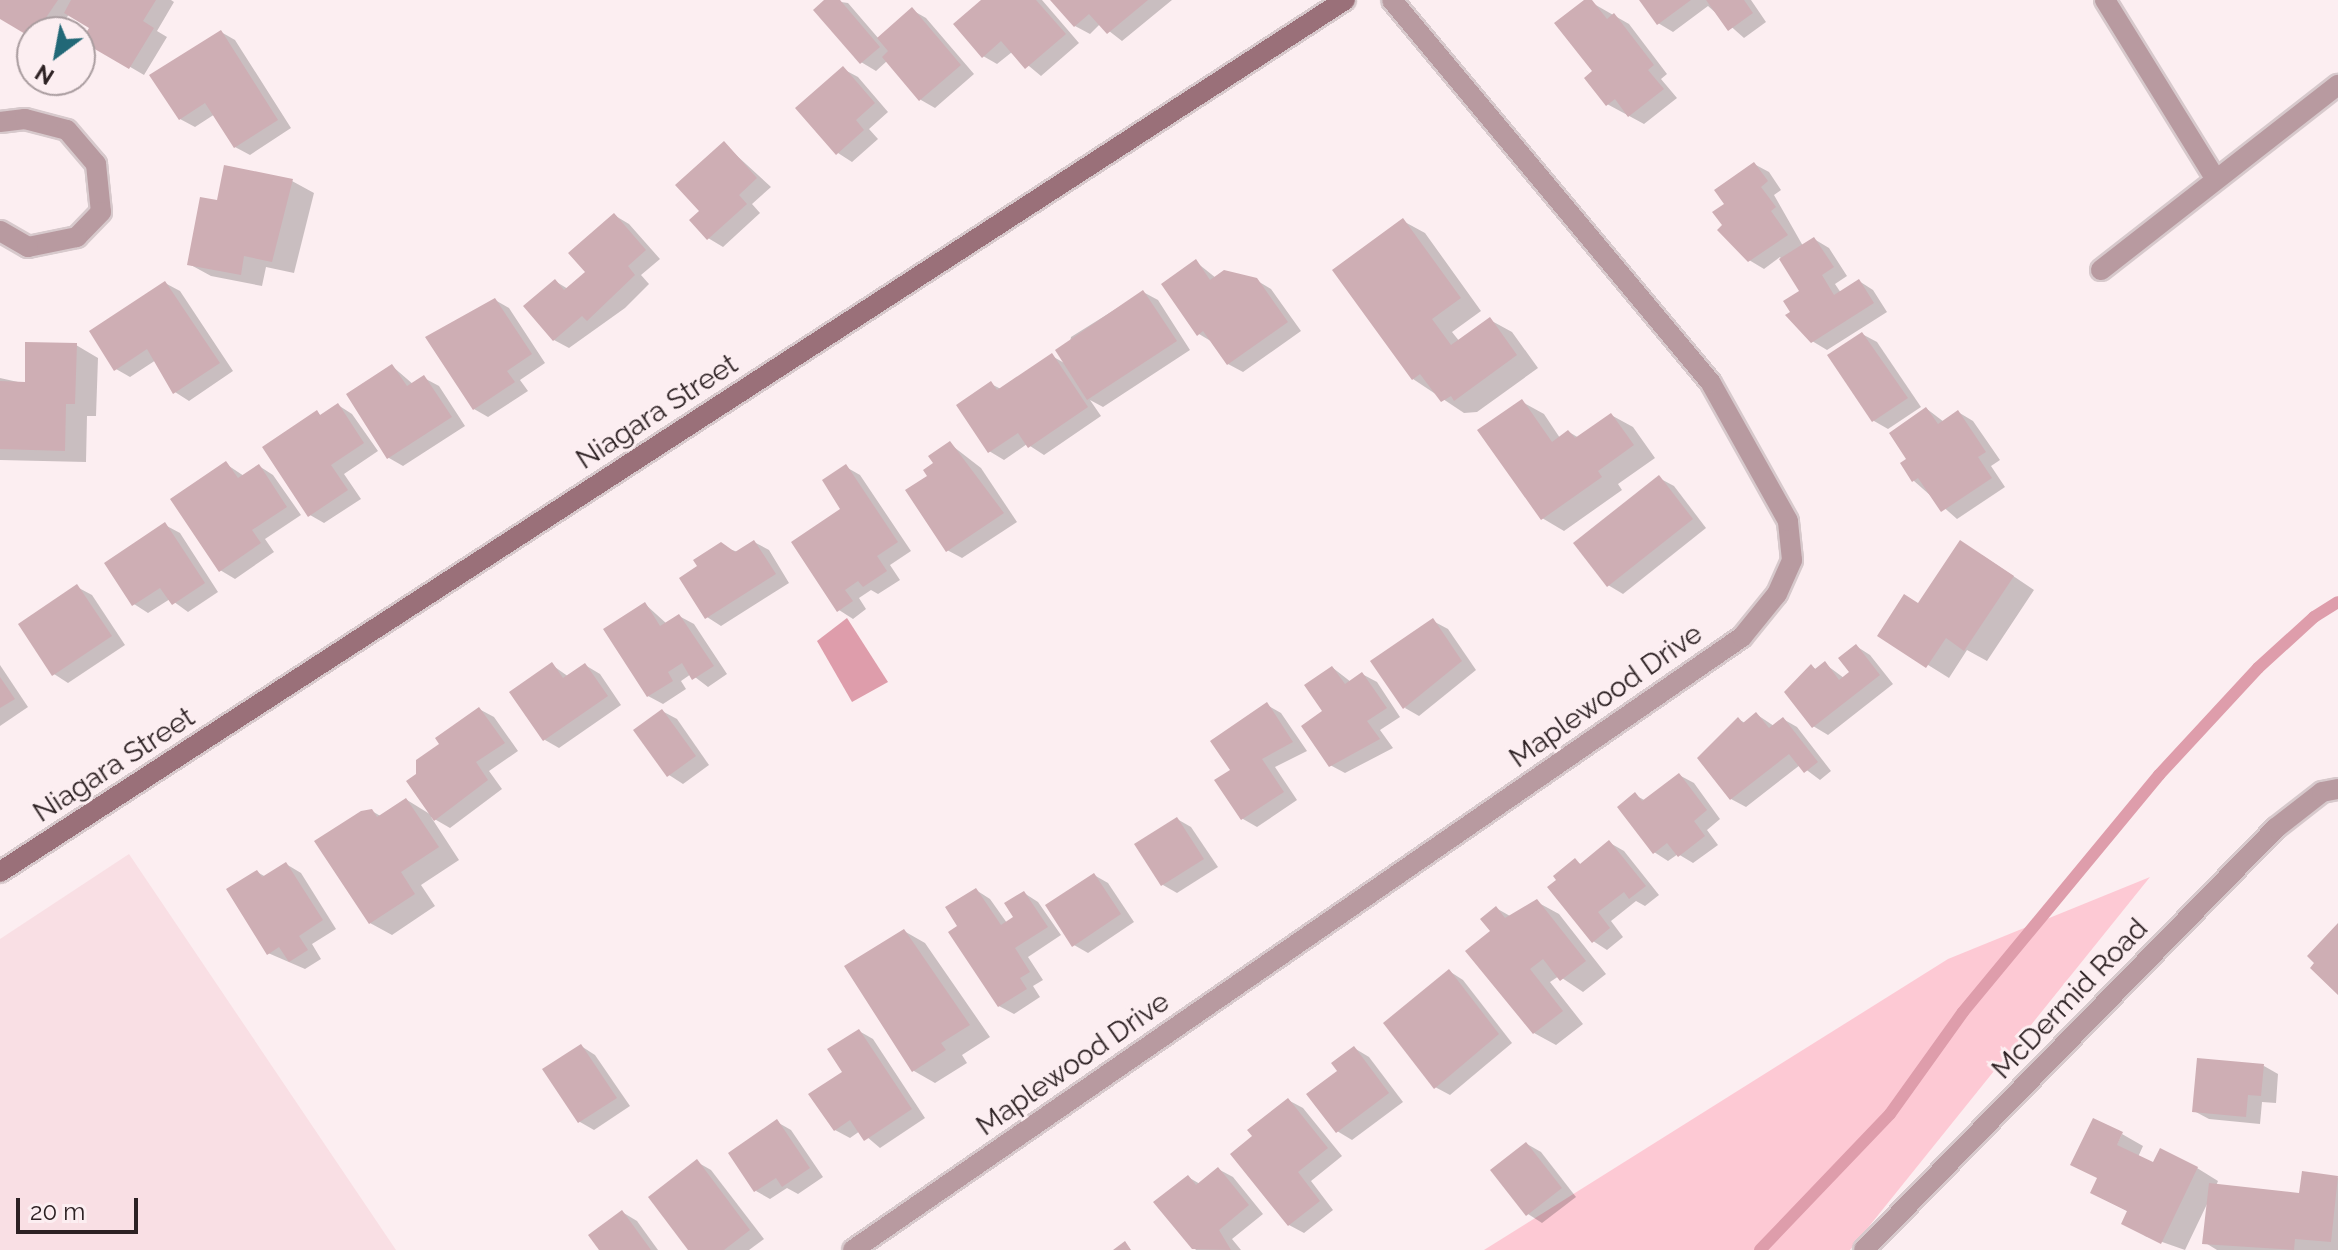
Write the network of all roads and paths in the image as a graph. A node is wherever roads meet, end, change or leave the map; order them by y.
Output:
1 (1345, 0) edge
2 (1392, 0) edge
3 (2105, 0) edge
4 (2338, 85) edge
5 (0, 122) edge
6 (2216, 180) junction
7 (0, 231) edge
8 (2101, 270) dead end
9 (2330, 790) edge
10 (0, 872) edge
11 (853, 1250) edge
12 (1864, 1250) edge

1 - 10 main road, Niagara Street
2 - 11 street, Maplewood Drive
3 - 6 street
4 - 6 street
5 - 7 street
6 - 8 street
9 - 12 street, McDermid Road

